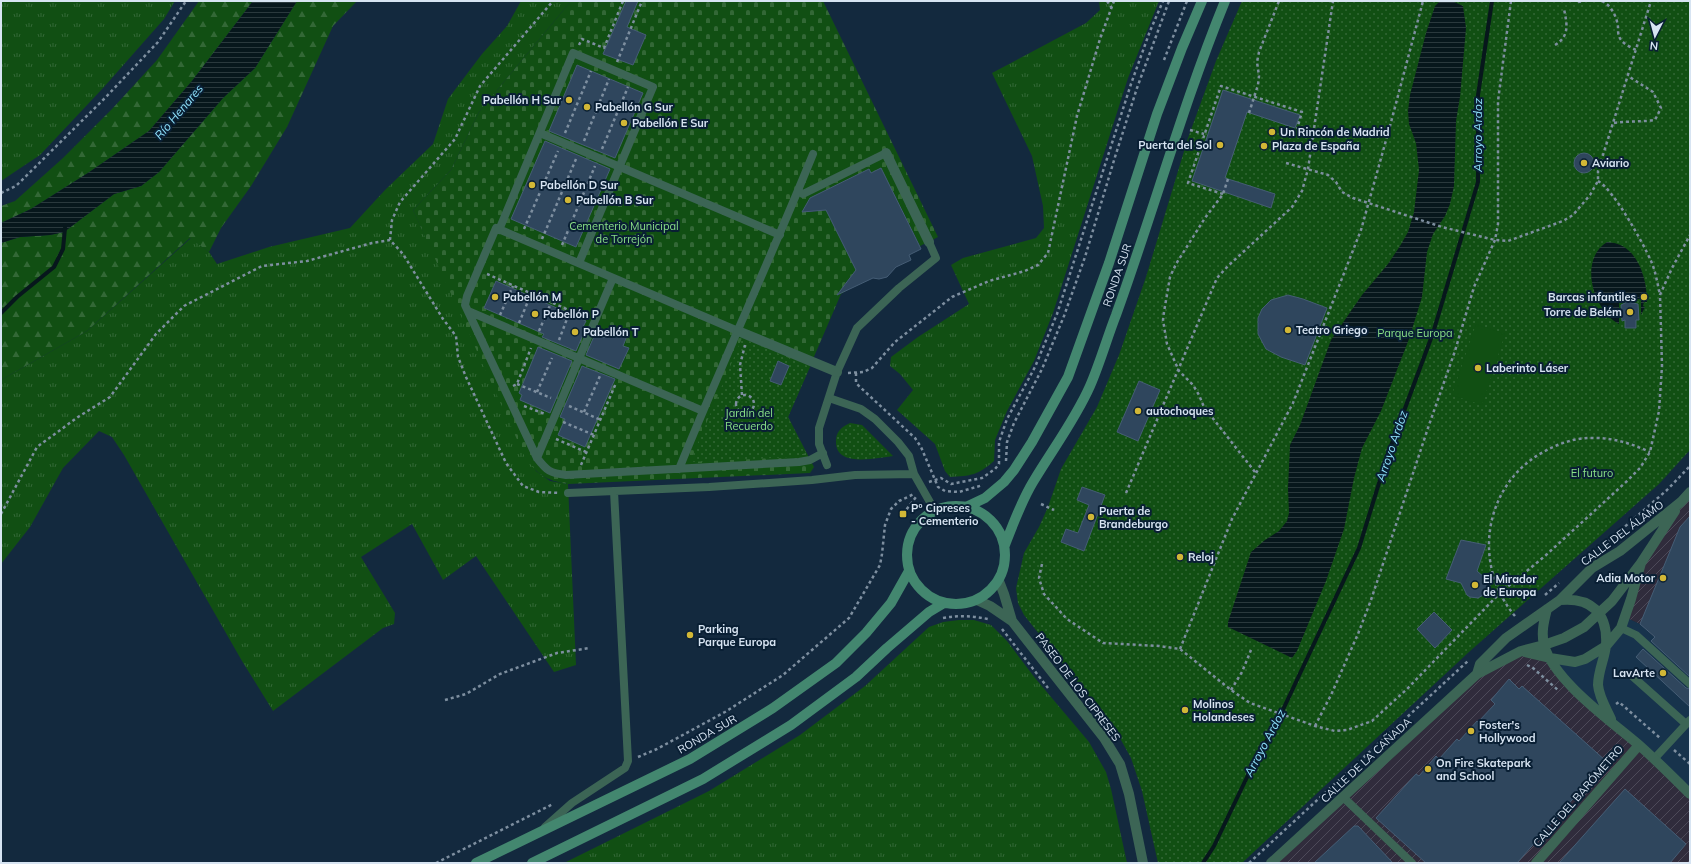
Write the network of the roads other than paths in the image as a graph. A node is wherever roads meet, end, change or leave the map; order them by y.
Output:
1 (1202, 1) edge
2 (1225, 1) edge
3 (540, 133) junction
4 (886, 153) joint
5 (813, 154) dead end
6 (619, 168) junction
7 (798, 191) junction
8 (499, 230) junction
9 (780, 234) junction
10 (929, 242) joint
11 (579, 263) junction
12 (613, 278) junction
13 (468, 311) junction
14 (738, 330) junction
15 (579, 358) junction
16 (837, 372) junction
17 (829, 398) junction
18 (703, 411) junction
19 (823, 454) junction
20 (537, 458) junction
21 (827, 465) dead end
22 (679, 469) junction
23 (914, 474) junction
24 (614, 491) junction
25 (1690, 492) edge
26 (568, 493) road end
27 (1681, 502) junction
28 (966, 507) junction
29 (935, 511) junction
30 (1005, 545) junction
31 (1641, 563) junction
32 (909, 571) junction
33 (999, 581) junction
34 (977, 600) junction
35 (1560, 600) junction
36 (944, 603) junction
37 (1548, 609) junction
38 (1599, 613) junction
39 (1012, 622) junction
40 (1621, 628) junction
41 (1544, 646) junction
42 (1606, 646) junction
43 (1521, 651) junction
44 (1550, 658) junction
45 (1477, 674) junction
46 (1631, 674) dead end
47 (1690, 684) edge
48 (1611, 721) junction
49 (1688, 722) edge
50 (1639, 745) junction
51 (1654, 759) junction
52 (1690, 794) edge
53 (1343, 797) junction
54 (542, 830) junction
55 (476, 863) edge
56 (532, 863) edge
57 (1143, 863) edge
58 (1271, 863) edge
59 (1412, 863) edge
60 (1536, 863) edge

1 - 28 main road, RONDA SUR
2 - 30 main road, RONDA SUR
3 - 6 lane
3 - 6 lane
3 - 8 lane
4 - 7 lane
4 - 10 street
5 - 7 lane
6 - 9 lane
6 - 11 lane
7 - 9 lane
8 - 11 lane
8 - 13 lane
9 - 14 lane
10 - 16 lane
11 - 12 lane
12 - 14 lane
12 - 15 lane
13 - 15 lane
13 - 20 lane
14 - 16 street
14 - 18 lane
15 - 18 lane
15 - 20 lane
16 - 17 lane
17 - 19 lane
17 - 23 lane
18 - 22 lane
19 - 21 lane
19 - 22 lane
20 - 22 lane
23 - 24 lane
23 - 29 lane
24 - 26 lane
24 - 54 lane
25 - 27 street, CALLE DEL ÁLAMO
27 - 31 street, CALLE DEL ÁLAMO
27 - 35 street, CALLE DEL ÁLAMO
28 - 29 main road, RONDA SUR
28 - 30 main road, RONDA SUR
29 - 32 main road, RONDA SUR
30 - 33 main road, RONDA SUR
31 - 38 street, CALLE DEL ÁLAMO
31 - 40 street, CALLE DEL ÁLAMO
32 - 36 main road, RONDA SUR
32 - 54 main road, RONDA SUR
33 - 34 main road, RONDA SUR
33 - 39 street, PASEO DE LOS CIPRESES
34 - 36 main road, RONDA SUR
34 - 39 street, PASEO DE LOS CIPRESES
35 - 37 street, CALLE DEL ÁLAMO
35 - 38 street
36 - 56 main road
37 - 41 street
37 - 45 street, CALLE DEL ÁLAMO
38 - 41 street, CALLE DEL ÁLAMO
38 - 42 street, CALLE DEL ÁLAMO
39 - 57 street, PASEO DE LOS CIPRESES
40 - 42 street, CALLE DEL ÁLAMO
40 - 47 lane
41 - 43 street, CALLE DEL ÁLAMO
41 - 44 street
42 - 44 street, CALLE DEL ÁLAMO
42 - 48 street, CALLE DEL ÁLAMO
43 - 44 street, CALLE DEL ÁLAMO
43 - 45 street, CALLE DEL ÁLAMO
44 - 48 street
45 - 53 street, CALLE DE LA CAÑADA
46 - 49 lane
48 - 50 street
49 - 51 lane
50 - 51 street
50 - 60 street, CALLE DEL BARÓMETRO
51 - 52 street
53 - 58 street, CALLE DE LA CAÑADA
53 - 59 lane
54 - 55 main road, RONDA SUR

